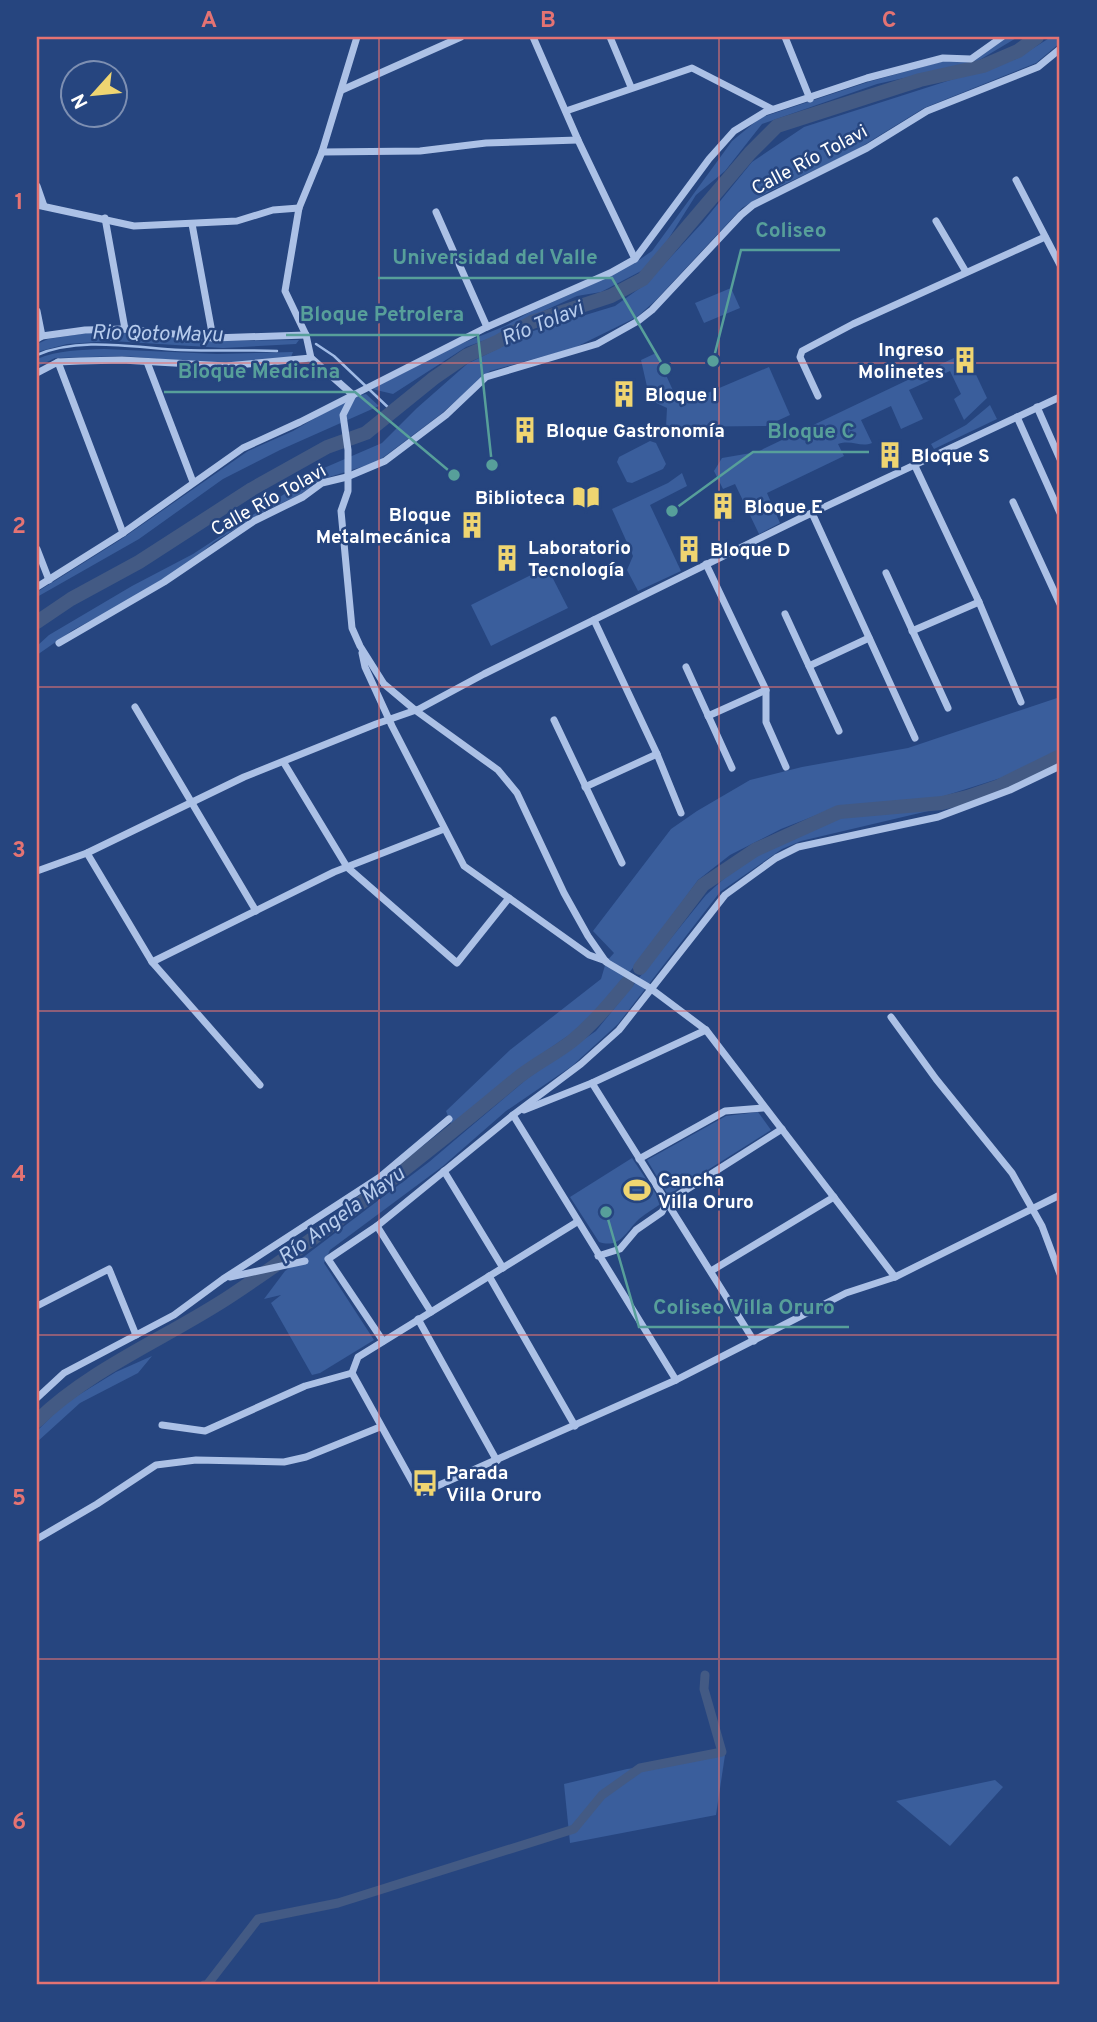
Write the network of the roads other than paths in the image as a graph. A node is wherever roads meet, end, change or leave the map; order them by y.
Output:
1 (357, 37) edge
2 (461, 37) edge
3 (533, 37) edge
4 (610, 37) edge
5 (785, 37) edge
6 (1002, 37) edge
7 (1060, 49) edge
8 (631, 87) junction
9 (342, 90) junction
10 (810, 99) junction
11 (772, 110) junction
12 (566, 111) junction
13 (578, 140) junction
14 (322, 152) junction
15 (1016, 180) dead end
16 (37, 186) edge
17 (40, 205) edge
18 (299, 208) junction
19 (436, 212) dead end
20 (105, 218) junction
21 (936, 221) dead end
22 (192, 224) junction
23 (1045, 237) junction
24 (635, 259) junction
25 (1060, 265) edge
26 (966, 272) junction
27 (37, 311) edge
28 (486, 327) junction
29 (125, 329) junction
30 (306, 335) junction
31 (39, 337) edge
32 (213, 338) junction
33 (311, 358) junction
34 (58, 362) junction
35 (146, 362) junction
36 (37, 373) edge
37 (353, 395) junction
38 (818, 396) dead end
39 (1060, 397) edge
40 (1037, 407) junction
41 (1017, 417) junction
42 (1060, 458) edge
43 (915, 466) junction
44 (347, 477) junction
45 (193, 482) junction
46 (1013, 502) dead end
47 (812, 513) junction
48 (1060, 513) edge
49 (123, 533) junction
50 (37, 550) edge
51 (706, 565) junction
52 (886, 573) dead end
53 (49, 580) junction
54 (1060, 583) edge
55 (37, 587) edge
56 (1052, 587) junction
57 (979, 602) junction
58 (1060, 604) edge
59 (785, 614) dead end
60 (594, 620) junction
61 (912, 631) junction
62 (869, 638) junction
63 (59, 643) dead end
64 (360, 646) junction
65 (809, 666) junction
66 (686, 667) dead end
67 (766, 690) junction
68 (1021, 702) dead end
69 (135, 707) dead end
70 (948, 708) dead end
71 (415, 710) junction
72 (708, 716) junction
73 (389, 720) junction
74 (554, 720) dead end
75 (839, 731) dead end
76 (915, 738) dead end
77 (657, 754) junction
78 (284, 763) junction
79 (1060, 766) edge
80 (786, 767) dead end
81 (732, 768) dead end
82 (584, 787) junction
83 (192, 802) junction
84 (681, 813) dead end
85 (444, 829) junction
86 (87, 853) junction
87 (622, 863) dead end
88 (347, 867) junction
89 (37, 871) edge
90 (509, 898) junction
91 (256, 911) junction
92 (152, 962) junction
93 (606, 962) junction
94 (650, 988) junction
95 (891, 1017) dead end
96 (706, 1030) junction
97 (592, 1083) junction
98 (260, 1085) dead end
99 (763, 1108) junction
100 (513, 1115) junction
101 (450, 1119) dead end
102 (782, 1129) junction
103 (639, 1159) junction
104 (444, 1171) junction
105 (1060, 1195) edge
106 (834, 1197) junction
107 (667, 1202) junction
108 (1032, 1210) junction
109 (577, 1222) junction
110 (377, 1226) junction
111 (598, 1256) junction
112 (305, 1261) dead end
113 (503, 1268) junction
114 (710, 1272) junction
115 (1060, 1274) edge
116 (489, 1276) junction
117 (895, 1277) junction
118 (223, 1279) junction
119 (37, 1306) edge
120 (431, 1312) junction
121 (418, 1320) junction
122 (136, 1335) junction
123 (383, 1341) junction
124 (754, 1341) junction
125 (352, 1373) junction
126 (676, 1380) junction
127 (37, 1398) edge
128 (162, 1424) dead end
129 (575, 1426) junction
130 (380, 1427) junction
131 (498, 1461) junction
132 (37, 1539) edge

1 - 9 street
2 - 9 street
3 - 12 street
4 - 8 street
5 - 10 street
6 - 10 street
7 - 44 street, Calle Río Tolavi
8 - 11 street
8 - 12 street
9 - 14 street
10 - 11 street
11 - 24 street
12 - 13 street
13 - 14 street
13 - 24 street
14 - 18 street
15 - 23 street
16 - 17 street
17 - 20 street
18 - 22 street
18 - 30 street
19 - 28 street
20 - 22 street
20 - 29 street
21 - 26 street
22 - 32 street
23 - 25 street
23 - 26 street
24 - 28 street
26 - 38 street
27 - 31 street
28 - 37 street
29 - 31 street
29 - 32 street
30 - 32 street
30 - 33 street
33 - 35 street
33 - 37 street
34 - 35 street
34 - 36 street
34 - 49 street
35 - 45 street
37 - 44 street
37 - 45 street
39 - 40 street
40 - 41 street
40 - 42 street
41 - 43 street
41 - 48 street
43 - 47 street
43 - 57 street
44 - 63 street, Calle Río Tolavi
44 - 64 street
45 - 49 street
46 - 56 street
47 - 51 street
47 - 62 street
49 - 53 street
50 - 53 street
51 - 60 street
51 - 67 street
52 - 61 street
53 - 55 street
54 - 56 street
56 - 58 street
57 - 61 street
57 - 68 street
59 - 65 street
60 - 71 street
60 - 77 street
61 - 70 street
62 - 65 street
62 - 76 street
64 - 71 street
64 - 73 street
65 - 75 street
66 - 72 street
67 - 72 street
67 - 80 street
69 - 83 street
71 - 73 street
71 - 93 street
72 - 81 street
73 - 78 street
73 - 85 street
74 - 82 street
77 - 82 street
77 - 84 street
78 - 83 street
78 - 88 street
79 - 94 street
82 - 87 street
83 - 86 street
83 - 91 street
85 - 88 street
85 - 90 street
86 - 89 street
86 - 92 street
88 - 90 street
88 - 91 street
90 - 93 street
91 - 92 street
92 - 98 street
93 - 94 street
94 - 96 street
94 - 100 street
95 - 108 street
96 - 97 street
96 - 99 street
97 - 100 street
97 - 103 street
99 - 102 street
99 - 103 street
100 - 104 street
100 - 109 street
101 - 118 street
102 - 106 street
102 - 107 street
103 - 107 street
104 - 110 street
104 - 113 street
105 - 108 street
106 - 114 street
106 - 117 street
107 - 111 street
107 - 114 street
108 - 115 street
108 - 117 street
109 - 111 street
109 - 113 street
110 - 120 street
110 - 123 street
111 - 126 street
112 - 118 street
113 - 116 street
114 - 124 street
116 - 120 street
116 - 129 street
117 - 124 street
118 - 122 street
119 - 122 street
120 - 121 street
121 - 123 street
121 - 131 street
122 - 127 street
123 - 125 street
124 - 126 street
125 - 128 street
125 - 130 street
126 - 129 street
129 - 131 street
130 - 131 street
130 - 132 street

